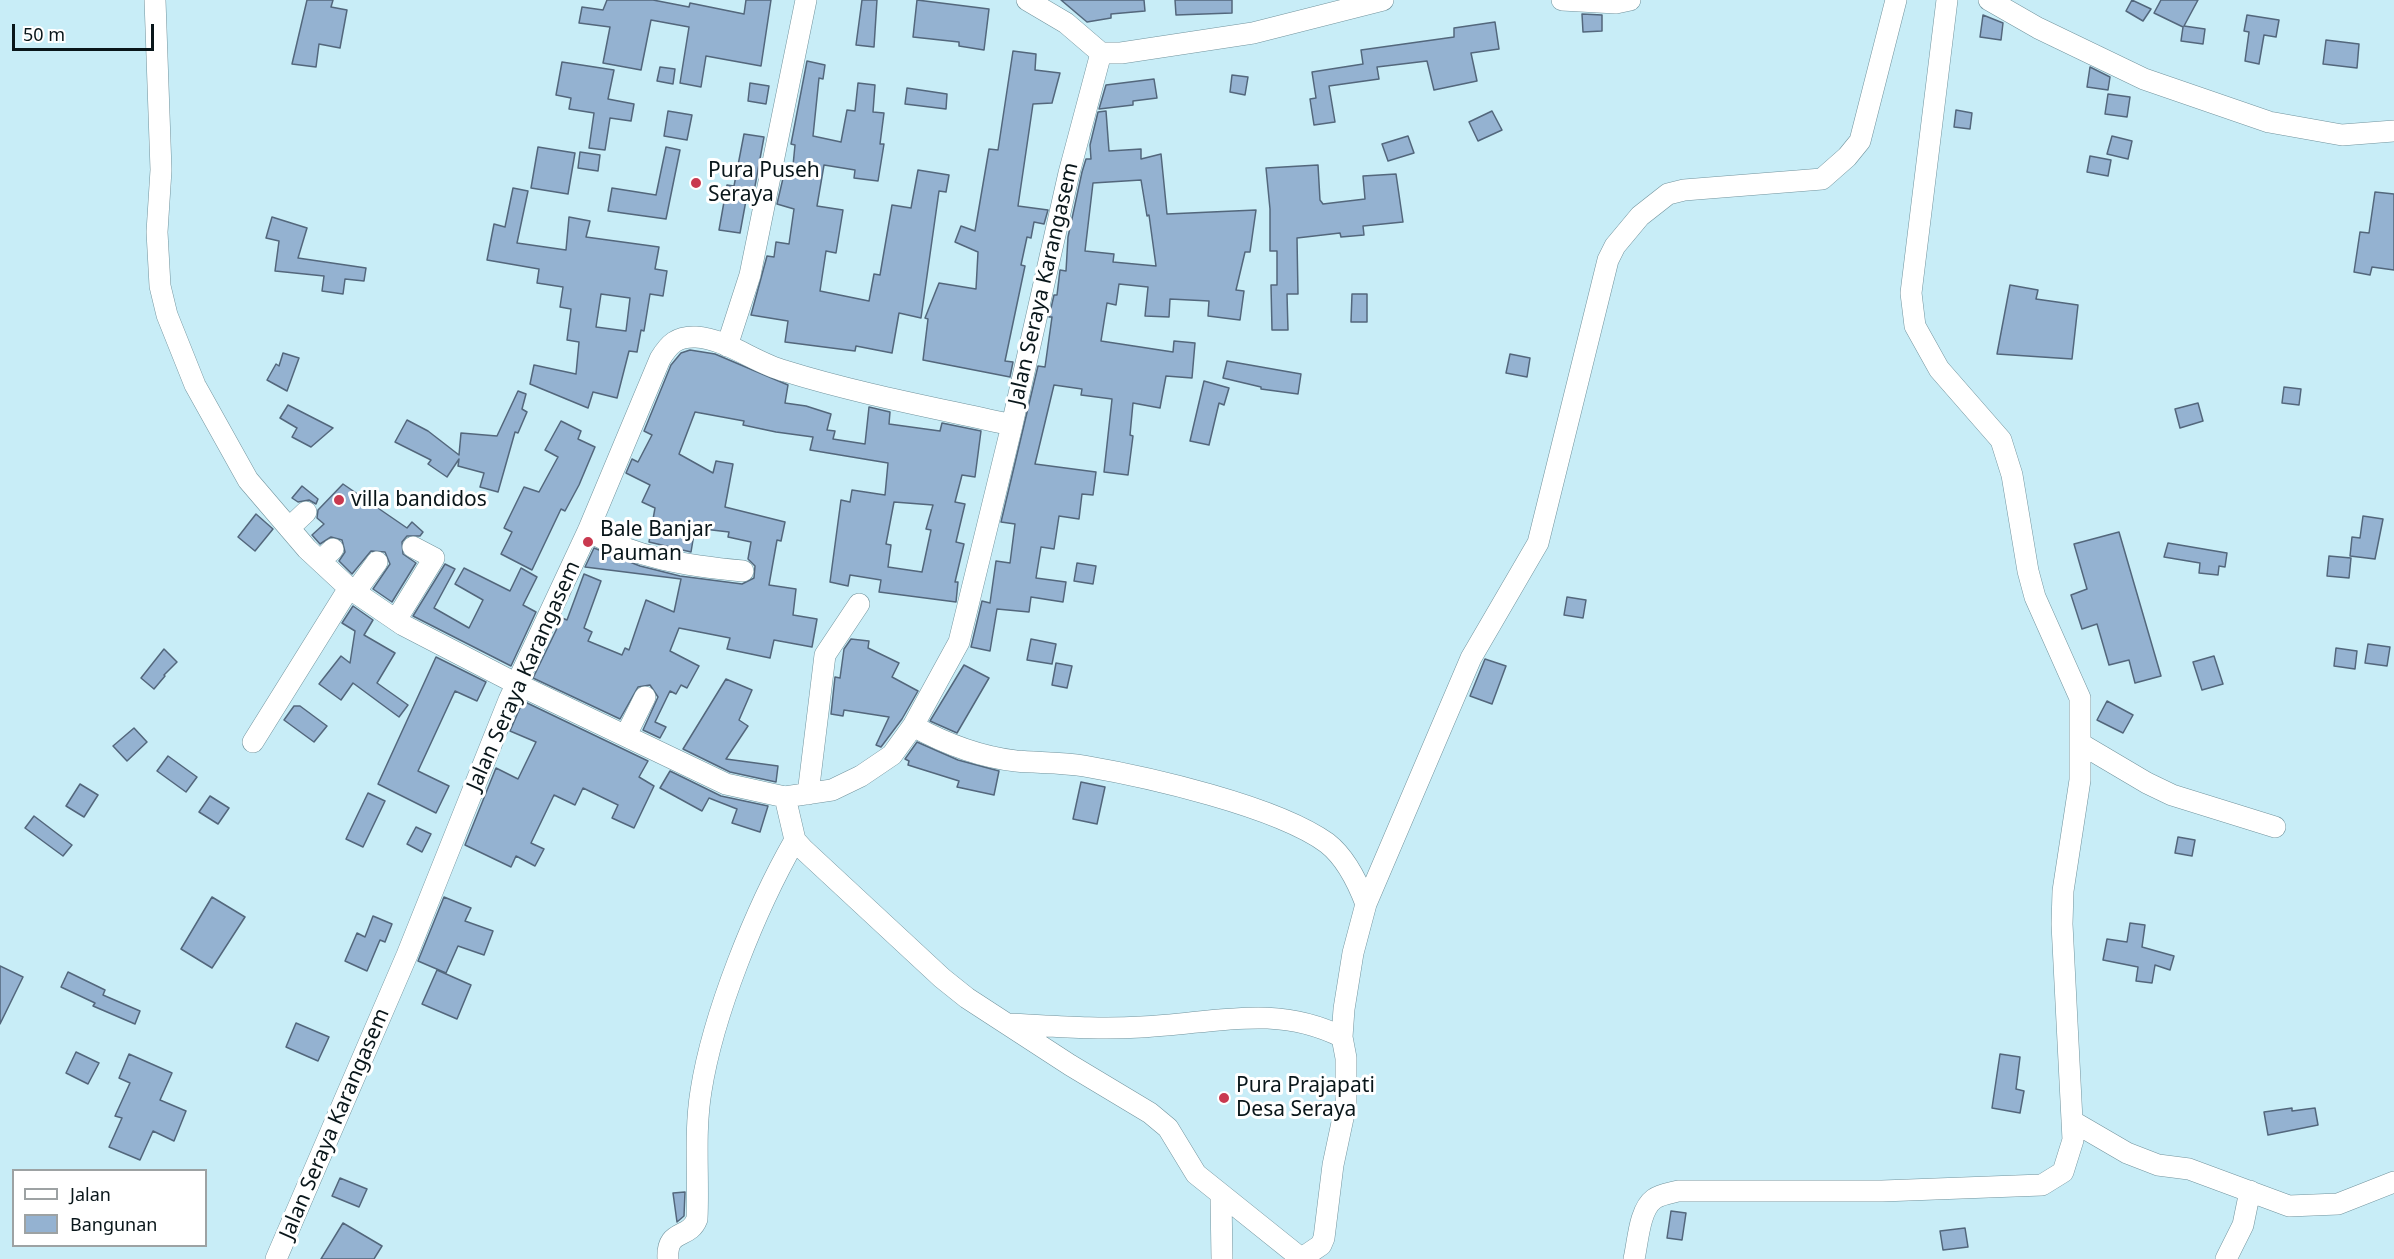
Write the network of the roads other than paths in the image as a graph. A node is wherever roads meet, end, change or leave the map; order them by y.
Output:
1 (155, 0) edge
2 (806, 0) edge
3 (1027, 0) edge
4 (1383, 0) edge
5 (1563, 0) edge
6 (1629, 0) edge
7 (1896, 0) edge
8 (1947, 0) edge
9 (1989, 0) edge
10 (1061, 10) edge
11 (1101, 53) junction
12 (2394, 131) edge
13 (727, 346) junction
14 (1012, 425) junction
15 (306, 512) dead end
16 (289, 528) junction
17 (588, 531) junction
18 (413, 547) dead end
19 (377, 562) dead end
20 (743, 571) dead end
21 (352, 590) junction
22 (859, 604) dead end
23 (396, 620) junction
24 (517, 684) junction
25 (645, 697) dead end
26 (912, 726) junction
27 (626, 735) junction
28 (253, 742) dead end
29 (2081, 744) junction
30 (808, 794) junction
31 (785, 797) junction
32 (2275, 827) dead end
33 (795, 840) junction
34 (1366, 904) junction
35 (1008, 1024) junction
36 (1342, 1037) junction
37 (2072, 1121) junction
38 (2394, 1182) edge
39 (2250, 1191) junction
40 (1221, 1196) junction
41 (1302, 1258) edge
42 (276, 1259) edge
43 (668, 1259) edge
44 (1222, 1259) edge
45 (1634, 1259) edge
46 (2226, 1259) edge

1 - 16 street
2 - 13 street
3 - 10 street
4 - 11 street
5 - 6 street
7 - 34 street
8 - 29 street
9 - 12 street
10 - 11 street
11 - 14 street, Jalan Seraya Karangasem
13 - 14 street, Jalan Seraya Karangasem
13 - 17 street, Jalan Seraya Karangasem
14 - 26 street
15 - 16 street
16 - 21 street
17 - 20 street
17 - 24 street, Jalan Seraya Karangasem
18 - 23 street
19 - 21 street
21 - 23 street
21 - 28 street
22 - 30 street
23 - 24 street
24 - 27 street
24 - 42 street, Jalan Seraya Karangasem
25 - 27 street
26 - 30 street
26 - 34 street
27 - 31 street
29 - 32 street
29 - 37 street
30 - 31 street
31 - 33 street
33 - 35 street
33 - 43 street
34 - 36 street
35 - 36 street
35 - 40 street
36 - 41 street
37 - 39 street
37 - 45 street
38 - 39 street
39 - 46 street
40 - 41 street
40 - 44 street

